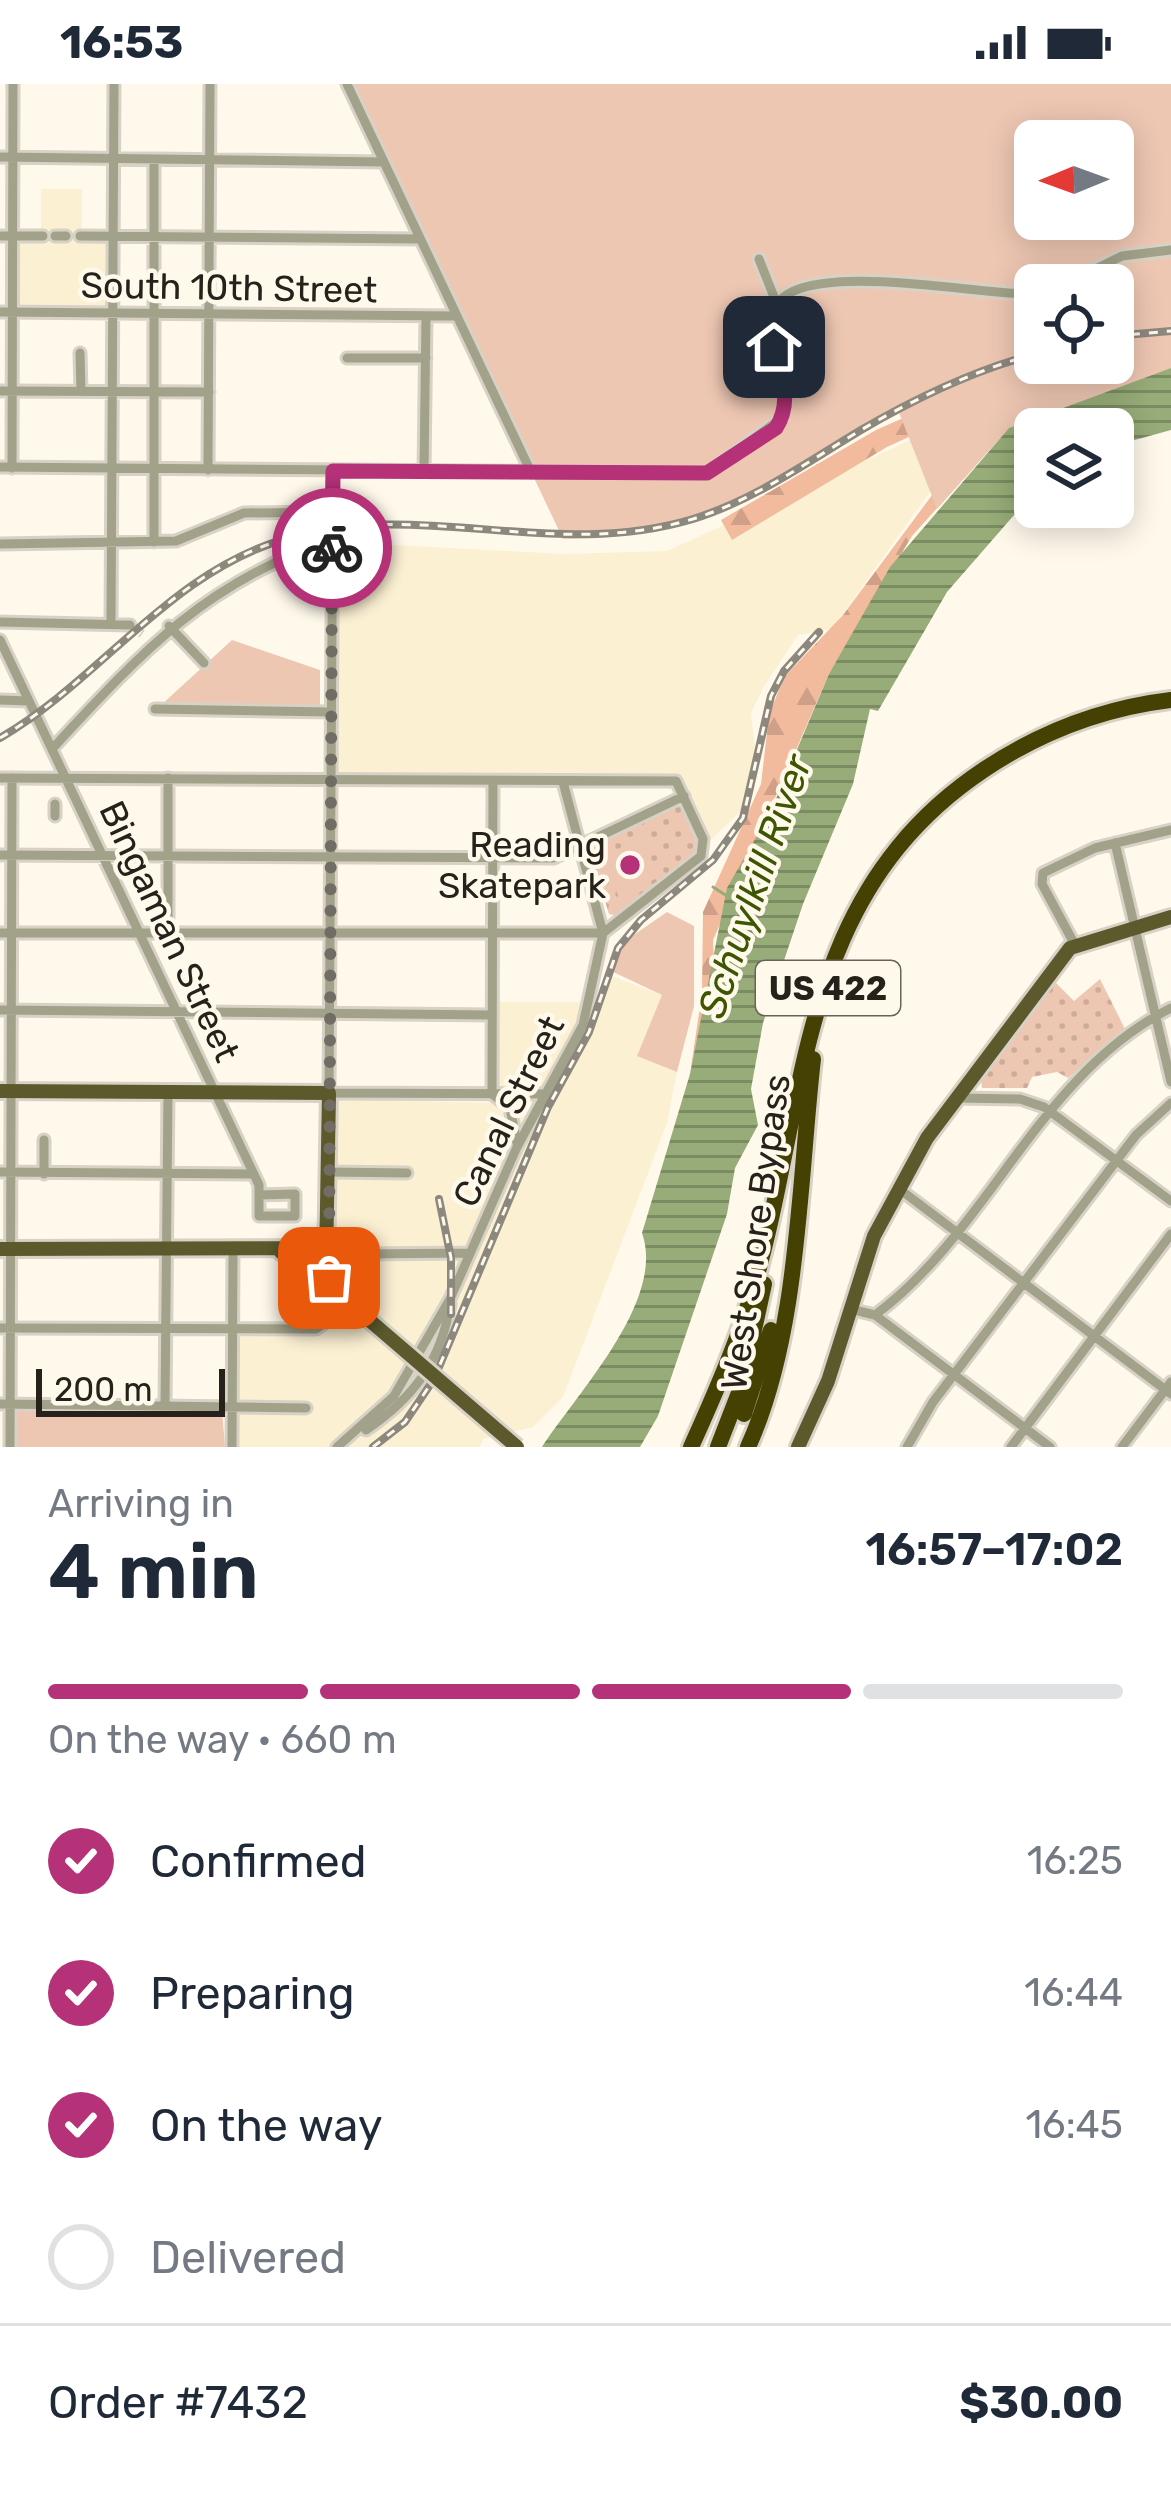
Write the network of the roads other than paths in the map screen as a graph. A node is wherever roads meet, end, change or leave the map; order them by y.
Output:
1 (13, 84) edge
2 (114, 84) edge
3 (210, 84) edge
4 (347, 84) edge
5 (0, 157) edge
6 (13, 157) junction
7 (113, 158) junction
8 (154, 159) junction
9 (210, 159) junction
10 (383, 162) junction
11 (6, 236) edge
12 (43, 236) dead end
13 (80, 236) dead end
14 (154, 236) junction
15 (113, 237) junction
16 (209, 237) junction
17 (420, 239) junction
18 (1171, 250) edge
19 (759, 260) dead end
20 (1103, 264) edge
21 (1014, 293) edge
22 (776, 302) junction
23 (6, 312) edge
24 (113, 313) junction
25 (154, 314) junction
26 (209, 314) junction
27 (426, 316) junction
28 (457, 316) junction
29 (80, 353) dead end
30 (347, 358) dead end
31 (426, 358) junction
32 (6, 391) edge
33 (81, 391) junction
34 (113, 392) junction
35 (153, 392) junction
36 (208, 392) junction
37 (6, 468) edge
38 (112, 469) junction
39 (153, 470) junction
40 (208, 470) junction
41 (333, 471) junction
42 (424, 471) junction
43 (531, 472) junction
44 (333, 512) junction
45 (332, 540) junction
46 (112, 542) junction
47 (154, 542) junction
48 (0, 544) edge
49 (0, 622) edge
50 (111, 622) junction
51 (130, 625) tunnel mouth
52 (169, 626) junction
53 (0, 640) edge
54 (204, 663) dead end
55 (2, 697) edge
56 (1171, 700) edge
57 (29, 701) junction
58 (155, 709) dead end
59 (1171, 710) edge
60 (331, 712) junction
61 (52, 748) junction
62 (65, 777) junction
63 (6, 778) edge
64 (168, 778) junction
65 (331, 780) junction
66 (493, 781) junction
67 (563, 782) junction
68 (684, 796) junction
69 (1171, 830) edge
70 (1114, 843) junction
71 (581, 845) junction
72 (6, 855) edge
73 (102, 856) junction
74 (168, 856) junction
75 (330, 857) junction
76 (492, 858) junction
77 (1171, 916) edge
78 (1134, 925) junction
79 (603, 932) junction
80 (6, 933) edge
81 (140, 934) junction
82 (168, 934) junction
83 (329, 934) junction
84 (492, 934) junction
85 (1075, 945) junction
86 (1171, 1008) edge
87 (6, 1010) edge
88 (176, 1012) junction
89 (329, 1014) junction
90 (491, 1015) junction
91 (1156, 1017) junction
92 (1171, 1082) edge
93 (6, 1091) edge
94 (168, 1092) junction
95 (212, 1092) junction
96 (329, 1094) junction
97 (492, 1094) junction
98 (544, 1094) junction
99 (956, 1098) junction
100 (1171, 1103) edge
101 (1051, 1111) junction
102 (44, 1140) dead end
103 (517, 1147) junction
104 (784, 1152) junction
105 (1117, 1160) junction
106 (802, 1162) junction
107 (5, 1172) edge
108 (329, 1172) junction
109 (407, 1173) dead end
110 (44, 1174) junction
111 (250, 1174) junction
112 (167, 1177) junction
113 (898, 1187) junction
114 (259, 1195) junction
115 (1171, 1202) edge
116 (959, 1234) junction
117 (1171, 1234) edge
118 (326, 1248) junction
119 (5, 1249) edge
120 (166, 1250) junction
121 (233, 1251) junction
122 (272, 1251) junction
123 (469, 1253) junction
124 (362, 1254) dead end
125 (1024, 1283) junction
126 (338, 1293) junction
127 (850, 1309) junction
128 (336, 1315) dead end
129 (875, 1316) junction
130 (5, 1328) edge
131 (166, 1328) junction
132 (232, 1328) junction
133 (1094, 1336) junction
134 (954, 1375) junction
135 (1169, 1389) edge
136 (5, 1404) edge
137 (165, 1406) junction
138 (232, 1406) junction
139 (306, 1408) dead end
140 (1025, 1428) junction
141 (10, 1447) edge
142 (232, 1447) edge
143 (337, 1447) edge
144 (517, 1447) edge
145 (691, 1447) edge
146 (723, 1447) edge
147 (748, 1447) edge
148 (798, 1447) edge
149 (908, 1447) edge
150 (1011, 1447) edge
151 (1050, 1447) edge
152 (1122, 1447) edge

1 - 6 street
2 - 7 street
3 - 9 street
4 - 10 street
5 - 6 street
6 - 7 street
6 - 11 street
7 - 8 street
7 - 15 street
8 - 9 street
8 - 14 street
9 - 10 street
9 - 16 street
10 - 17 street
11 - 12 street
11 - 23 street
13 - 15 street
14 - 15 street
14 - 16 street
14 - 25 street
15 - 24 street
16 - 17 street
16 - 26 street
17 - 28 street
18 - 20 street
19 - 22 street
21 - 22 street
22 - 43 street
23 - 24 street, South 10th Street
23 - 32 street
24 - 25 street, South 10th Street
24 - 34 street
25 - 26 street, South 10th Street
25 - 35 street
26 - 27 street, South 10th Street
26 - 36 street
27 - 28 street, South 10th Street
27 - 31 street
28 - 43 street
29 - 33 street
30 - 31 street
31 - 42 street
32 - 33 street
32 - 37 street
33 - 34 street
34 - 35 street
34 - 38 street
35 - 36 street
35 - 39 street
36 - 40 street
37 - 38 street
38 - 39 street
38 - 46 street
39 - 40 street
39 - 47 street
40 - 41 street
41 - 42 street
41 - 44 street
42 - 43 street
44 - 45 street
44 - 47 street
45 - 52 street
45 - 60 street
46 - 47 street
46 - 48 street
46 - 50 street
49 - 50 street
50 - 51 street
52 - 54 street
52 - 61 street
53 - 57 street, Bingaman Street
55 - 57 street
56 - 104 highway, West Shore Bypass / US 422
57 - 61 street, Bingaman Street
58 - 60 street
59 - 106 highway, West Shore Bypass / US 422
60 - 65 street
61 - 62 street, Bingaman Street
62 - 63 street
62 - 64 street
62 - 73 street, Bingaman Street
63 - 72 street
64 - 65 street
64 - 74 street
65 - 66 street
65 - 75 street
66 - 67 street
66 - 76 street
67 - 68 street
67 - 71 street
68 - 71 street
68 - 79 street
69 - 70 street
70 - 78 street
70 - 85 street
71 - 76 street
71 - 79 street
72 - 73 street
72 - 80 street
73 - 74 street
73 - 81 street, Bingaman Street
74 - 75 street
74 - 82 street
75 - 76 street
75 - 83 street
76 - 84 street
77 - 78 main road
78 - 85 main road
78 - 91 street
79 - 84 street
79 - 98 street, Canal Street
80 - 81 street
80 - 87 street
81 - 82 street
81 - 88 street, Bingaman Street
82 - 83 street
83 - 84 street
83 - 89 street
84 - 90 street
85 - 99 main road
86 - 91 street
87 - 88 street
87 - 93 street
88 - 89 street
88 - 95 street, Bingaman Street
89 - 90 street
89 - 96 street
90 - 97 street
91 - 92 street
91 - 101 street
93 - 94 main road
93 - 107 street
94 - 95 main road
94 - 112 street
95 - 96 main road
95 - 111 street, Bingaman Street
96 - 97 street
96 - 108 main road
97 - 98 street
97 - 103 street
98 - 103 street, Canal Street
99 - 101 street
99 - 113 main road
100 - 105 street
101 - 105 street
101 - 116 street
102 - 110 street
103 - 123 street, Canal Street
104 - 145 highway, West Shore Bypass / US 422
104 - 146 highway
105 - 115 street
105 - 125 street
106 - 146 highway
106 - 147 highway, West Shore Bypass / US 422
107 - 110 street
107 - 119 street
108 - 109 street
108 - 118 main road
110 - 112 street
111 - 112 street
111 - 114 street, Bingaman Street
112 - 120 street
113 - 116 street
113 - 127 main road
114 - 114 street
116 - 125 street
116 - 129 street
117 - 133 street
118 - 122 main road
118 - 126 main road
119 - 120 main road
119 - 130 street
120 - 121 main road
120 - 131 street
121 - 122 main road
121 - 132 street
122 - 126 main road
123 - 124 street
123 - 143 street, Canal Street
125 - 133 street
125 - 134 street
126 - 144 main road, bridge
127 - 129 street
127 - 148 main road
128 - 132 street
129 - 134 street
130 - 131 street
130 - 136 street
131 - 132 street
131 - 137 street
132 - 138 street
133 - 135 street
133 - 140 street
134 - 140 street
134 - 149 street
135 - 152 street
136 - 137 street
136 - 141 street
137 - 138 street
138 - 139 street
138 - 142 street
140 - 150 street
140 - 151 street

